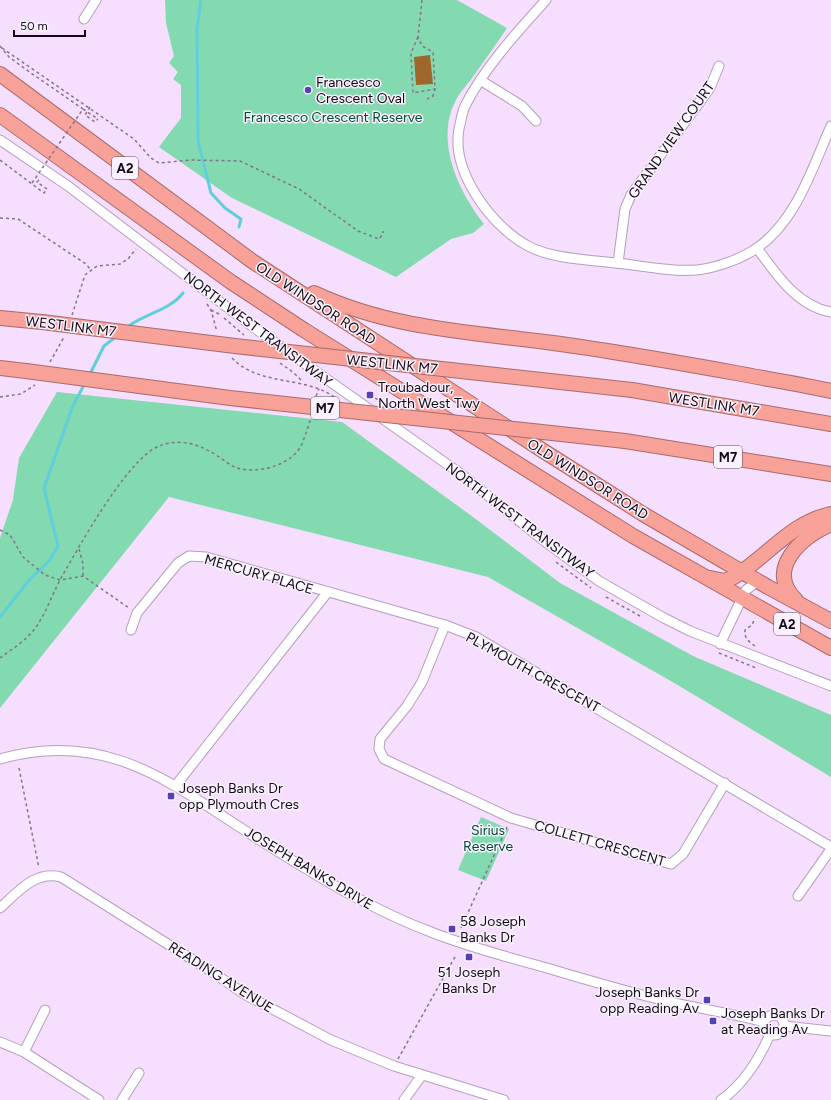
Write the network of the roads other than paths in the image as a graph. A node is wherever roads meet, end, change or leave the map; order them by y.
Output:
1 (96, 0) edge
2 (546, 0) edge
3 (84, 19) dead end
4 (719, 66) dead end
5 (0, 74) edge
6 (480, 80) junction
7 (0, 115) edge
8 (536, 121) dead end
9 (831, 126) edge
10 (0, 140) edge
11 (757, 248) junction
12 (252, 261) junction
13 (618, 263) junction
14 (831, 312) edge
15 (0, 318) edge
16 (0, 368) edge
17 (831, 391) edge
18 (831, 424) edge
19 (831, 474) edge
20 (831, 514) edge
21 (831, 524) edge
22 (693, 571) junction
23 (742, 572) junction
24 (759, 582) junction
25 (327, 593) junction
26 (742, 599) junction
27 (800, 604) junction
28 (831, 621) edge
29 (445, 625) junction
30 (131, 630) dead end
31 (720, 644) junction
32 (831, 648) edge
33 (831, 686) edge
34 (0, 759) edge
35 (725, 783) junction
36 (176, 785) junction
37 (831, 848) edge
38 (798, 896) dead end
39 (0, 908) edge
40 (45, 1010) dead end
41 (764, 1022) junction
42 (784, 1026) junction
43 (831, 1031) edge
44 (770, 1034) junction
45 (0, 1042) edge
46 (24, 1052) junction
47 (139, 1072) dead end
48 (422, 1075) junction
49 (99, 1100) edge
50 (122, 1100) edge
51 (404, 1100) edge
52 (504, 1100) edge
53 (721, 1100) edge

1 - 3 street
2 - 6 street
4 - 13 street, GRAND VIEW COURT
5 - 12 highway, OLD WINDSOR ROAD / A2
6 - 8 street
6 - 13 street
7 - 22 highway, OLD WINDSOR ROAD / A2
9 - 11 street
10 - 31 street, NORTH WEST TRANSITWAY
11 - 13 street
11 - 14 street
12 - 17 highway
12 - 23 highway, OLD WINDSOR ROAD
15 - 18 highway, WESTLINK M7, bridge
16 - 19 highway, M7, bridge
20 - 23 highway
21 - 27 highway
22 - 23 highway
22 - 26 highway, OLD WINDSOR ROAD / A2
23 - 24 highway, OLD WINDSOR ROAD
24 - 26 street
24 - 27 highway, OLD WINDSOR ROAD
25 - 29 street, PLYMOUTH CRESCENT
25 - 30 street, MERCURY PLACE
25 - 36 street
26 - 31 street
26 - 32 highway, OLD WINDSOR ROAD / A2
27 - 28 highway, OLD WINDSOR ROAD
29 - 35 street, PLYMOUTH CRESCENT
29 - 35 street, COLLETT CRESCENT
31 - 33 street, NORTH WEST TRANSITWAY
34 - 36 street, JOSEPH BANKS DRIVE
35 - 37 street, PLYMOUTH CRESCENT
36 - 41 street, JOSEPH BANKS DRIVE
37 - 38 street
39 - 48 street, READING AVENUE
40 - 46 street
41 - 42 street
41 - 44 street
42 - 43 street
42 - 44 street
44 - 53 street
45 - 46 street
46 - 49 street
47 - 50 street
48 - 51 street
48 - 52 street, READING AVENUE

